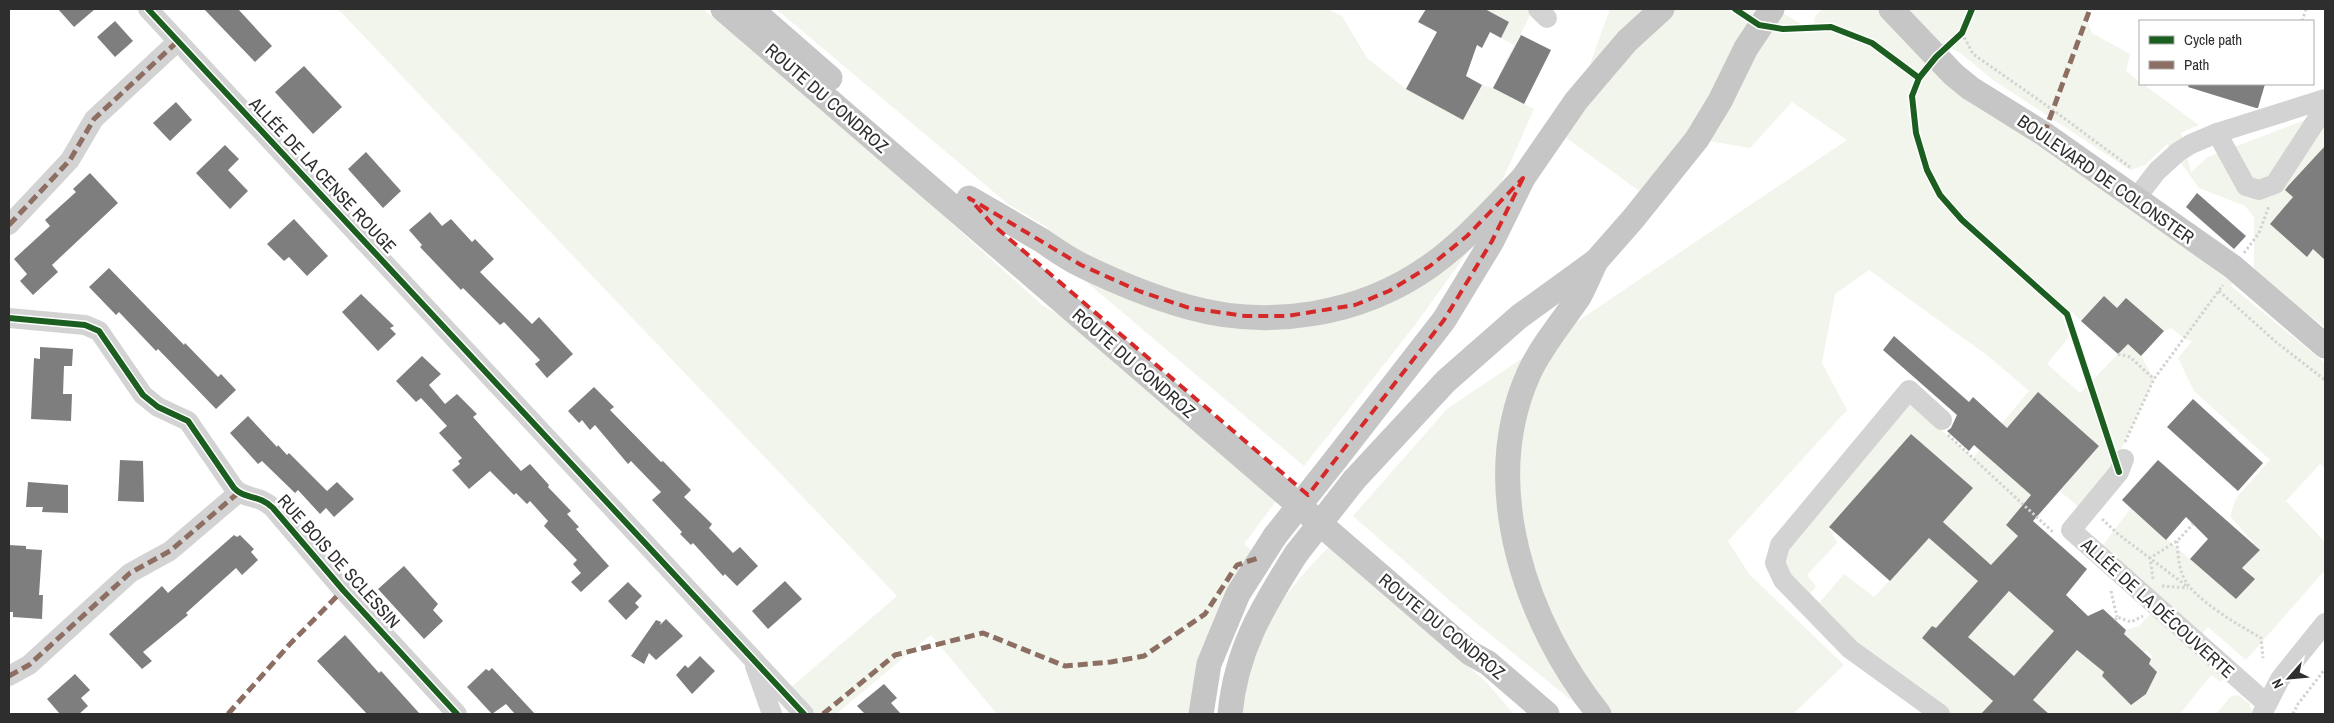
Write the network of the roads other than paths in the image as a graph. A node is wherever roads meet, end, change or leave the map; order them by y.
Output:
1 (148, 9) edge
2 (723, 9) edge
3 (751, 9) edge
4 (1662, 9) edge
5 (1772, 9) edge
6 (1891, 9) edge
7 (178, 42) junction
8 (2325, 99) edge
9 (2325, 107) edge
10 (2217, 133) junction
11 (1523, 178) junction
12 (2142, 189) junction
13 (969, 198) junction
14 (9, 222) edge
15 (1596, 260) junction
16 (9, 318) edge
17 (2325, 346) edge
18 (1942, 420) road end
19 (2124, 459) road end
20 (238, 493) junction
21 (2325, 623) edge
22 (1470, 653) junction
23 (752, 659) junction
24 (9, 676) edge
25 (2265, 709) edge
26 (456, 714) edge
27 (772, 714) edge
28 (804, 714) edge
29 (1201, 714) edge
30 (1230, 714) edge
31 (1521, 714) edge
32 (1547, 714) edge
33 (1563, 714) edge
34 (1599, 714) edge
35 (1940, 714) edge

1 - 7 street, ALLÉE DE LA CENSE ROUGE
2 - 22 main road, ROUTE DU CONDROZ
3 - 13 main road, ROUTE DU CONDROZ
4 - 11 main road
5 - 15 main road
6 - 12 main road, BOULEVARD DE COLONSTER
7 - 14 street
7 - 23 street, ALLÉE DE LA CENSE ROUGE
8 - 10 street
9 - 10 street
10 - 12 street
11 - 13 main road
11 - 29 main road, bridge
12 - 17 main road, BOULEVARD DE COLONSTER
13 - 33 main road, ROUTE DU CONDROZ
15 - 30 main road, bridge
15 - 34 main road
16 - 20 street
18 - 35 street
19 - 25 street, ALLÉE DE LA DÉCOUVERTE
20 - 24 street
20 - 26 street, RUE BOIS DE SCLESSIN
21 - 25 street, ALLÉE DE LA DÉCOUVERTE
22 - 31 main road
22 - 32 main road, ROUTE DU CONDROZ
23 - 27 street
23 - 28 street, ALLÉE DE LA CENSE ROUGE

